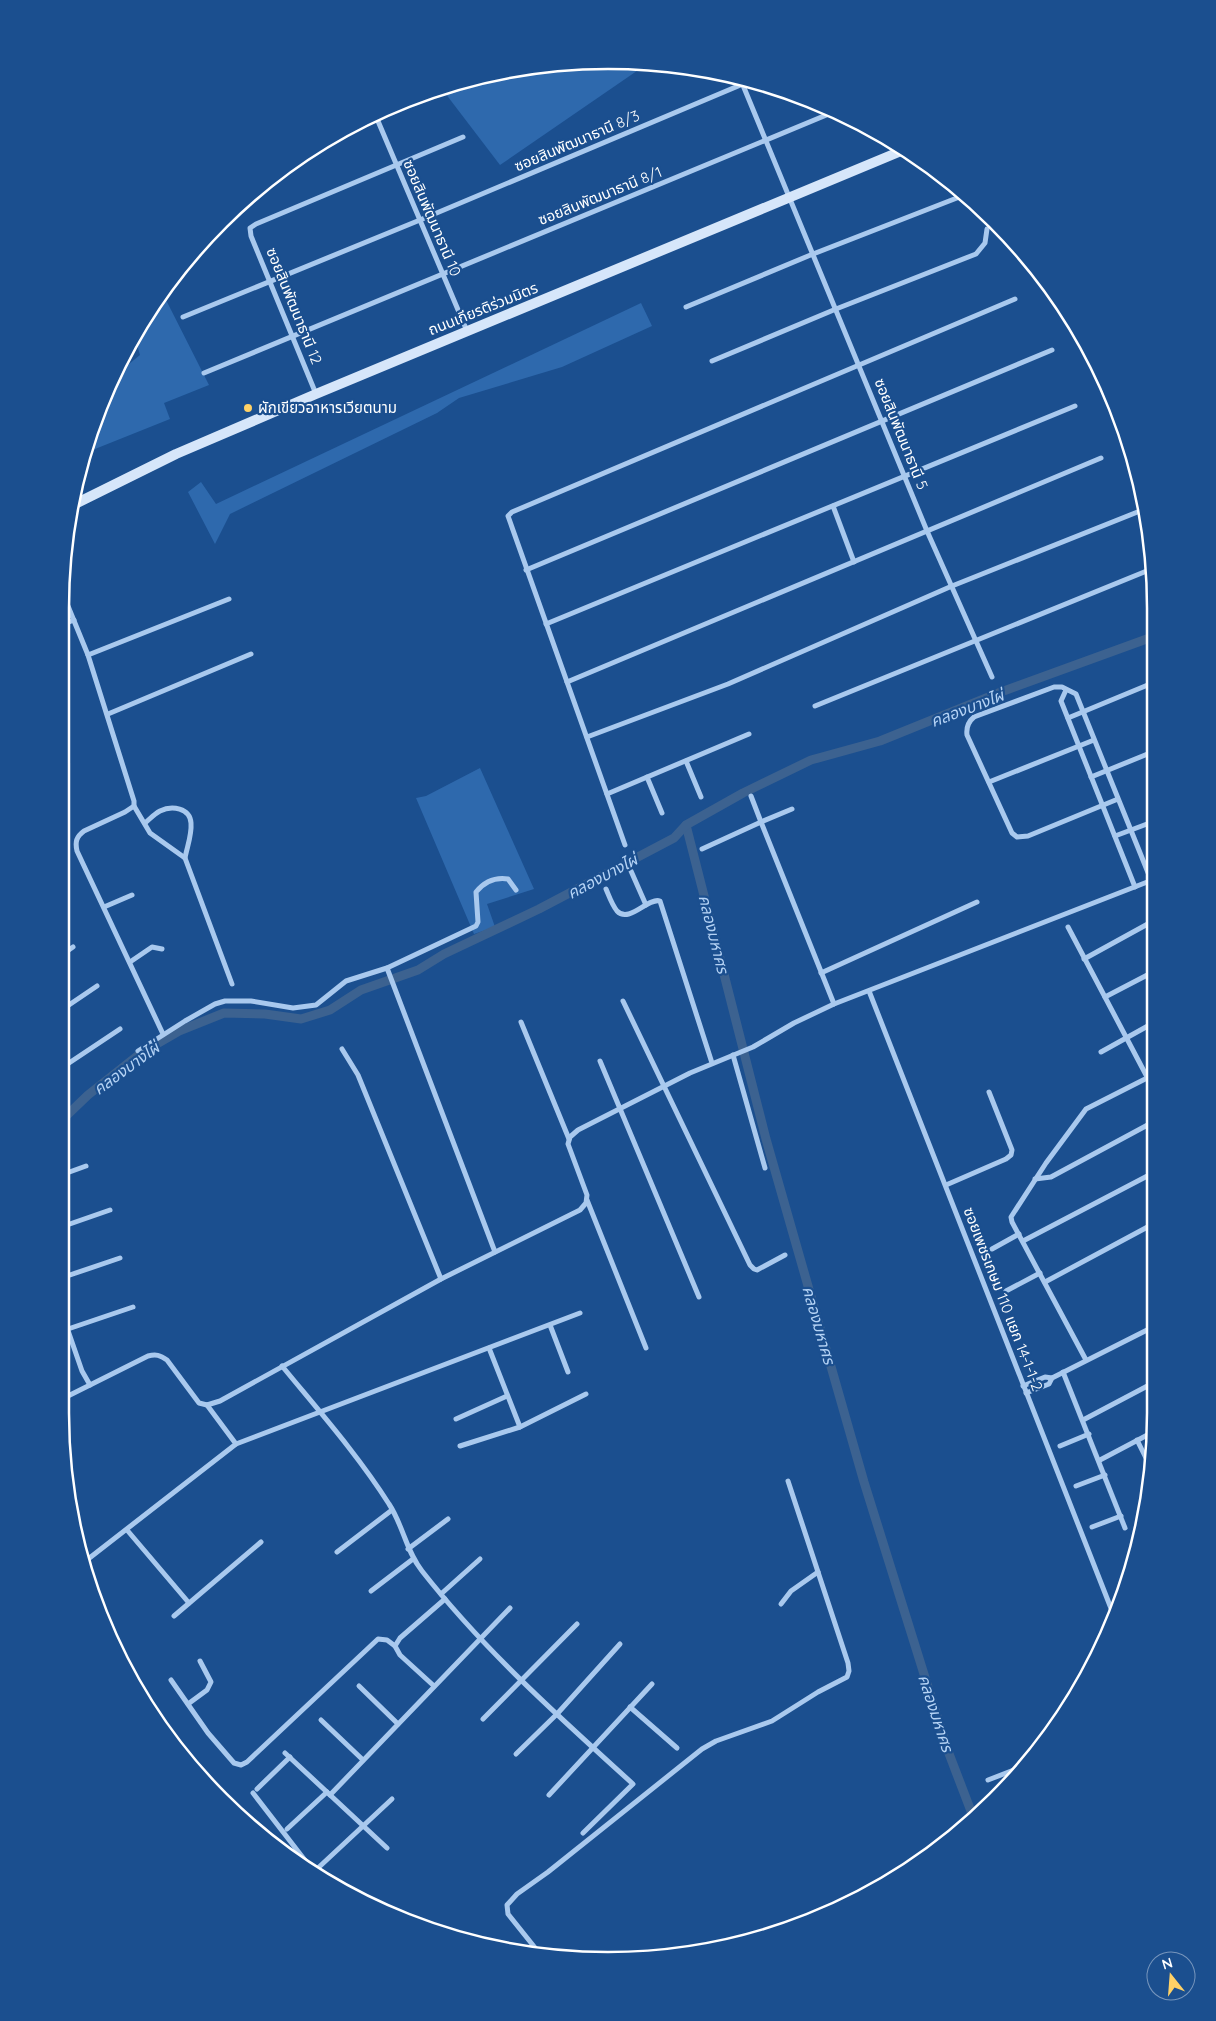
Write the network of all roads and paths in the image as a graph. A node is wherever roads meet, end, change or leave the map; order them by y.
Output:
1 (740, 85) edge
2 (744, 86) edge
3 (826, 115) edge
4 (378, 120) edge
5 (462, 137) dead end
6 (766, 141) junction
7 (897, 153) edge
8 (397, 166) junction
9 (790, 198) junction
10 (958, 198) edge
11 (420, 220) junction
12 (987, 229) dead end
13 (813, 254) junction
14 (442, 275) junction
15 (269, 282) junction
16 (1015, 299) dead end
17 (686, 307) dead end
18 (836, 309) junction
19 (183, 317) dead end
20 (467, 331) junction
21 (293, 336) junction
22 (1052, 350) dead end
23 (712, 361) dead end
24 (859, 365) junction
25 (204, 373) dead end
26 (316, 394) junction
27 (1075, 406) dead end
28 (882, 420) junction
29 (1101, 458) dead end
30 (905, 477) junction
31 (79, 502) edge
32 (833, 506) junction
33 (1138, 512) edge
34 (927, 531) junction
35 (854, 562) junction
36 (526, 570) junction
37 (1146, 571) edge
38 (952, 586) junction
39 (229, 599) dead end
40 (69, 608) edge
41 (74, 620) junction
42 (69, 622) edge
43 (546, 624) junction
44 (975, 640) junction
45 (251, 654) dead end
46 (88, 655) junction
47 (992, 678) dead end
48 (567, 682) junction
49 (1147, 685) edge
50 (1066, 690) junction
51 (815, 706) dead end
52 (1083, 712) junction
53 (108, 714) junction
54 (1068, 718) junction
55 (749, 734) dead end
56 (587, 738) junction
57 (1094, 740) junction
58 (1079, 746) junction
59 (1147, 754) edge
60 (686, 760) junction
61 (1106, 770) junction
62 (647, 777) junction
63 (1091, 777) junction
64 (989, 782) junction
65 (607, 794) junction
66 (751, 796) dead end
67 (701, 797) dead end
68 (1118, 799) junction
69 (134, 806) junction
70 (1103, 806) junction
71 (792, 809) dead end
72 (662, 813) dead end
73 (761, 822) junction
74 (144, 823) junction
75 (1147, 825) edge
76 (1130, 830) junction
77 (1115, 836) junction
78 (625, 845) dead end
79 (702, 849) dead end
80 (184, 858) junction
81 (1147, 866) edge
82 (631, 871) dead end
83 (1147, 882) edge
84 (1135, 887) junction
85 (606, 889) dead end
86 (516, 890) dead end
87 (132, 895) dead end
88 (977, 902) dead end
89 (646, 905) junction
90 (104, 907) junction
91 (1147, 924) edge
92 (1068, 927) dead end
93 (73, 947) dead end
94 (162, 949) dead end
95 (69, 950) edge
96 (1084, 958) junction
97 (130, 962) junction
98 (388, 971) junction
99 (821, 973) junction
100 (1147, 975) edge
101 (232, 984) dead end
102 (97, 986) dead end
103 (869, 991) junction
104 (1105, 997) junction
105 (623, 1000) dead end
106 (69, 1004) edge
107 (834, 1004) junction
108 (520, 1022) dead end
109 (1147, 1026) edge
110 (120, 1029) dead end
111 (163, 1034) junction
112 (1127, 1037) junction
113 (342, 1049) dead end
114 (138, 1051) dead end
115 (1101, 1052) dead end
116 (733, 1055) junction
117 (600, 1060) dead end
118 (69, 1063) edge
119 (712, 1063) junction
120 (1147, 1075) edge
121 (1147, 1078) edge
122 (664, 1086) junction
123 (990, 1092) dead end
124 (620, 1108) junction
125 (1147, 1125) edge
126 (569, 1139) junction
127 (86, 1166) dead end
128 (765, 1168) dead end
129 (69, 1172) edge
130 (1147, 1176) edge
131 (1035, 1179) junction
132 (946, 1185) junction
133 (587, 1199) junction
134 (110, 1210) dead end
135 (69, 1224) edge
136 (1147, 1227) edge
137 (1019, 1234) junction
138 (1023, 1241) junction
139 (992, 1249) dead end
140 (495, 1252) junction
141 (785, 1255) dead end
142 (120, 1258) dead end
143 (1040, 1273) junction
144 (69, 1275) edge
145 (441, 1280) junction
146 (1045, 1282) junction
147 (1006, 1291) dead end
148 (699, 1297) dead end
149 (133, 1307) dead end
150 (580, 1313) dead end
151 (550, 1325) junction
152 (69, 1329) edge
153 (1147, 1330) edge
154 (69, 1332) edge
155 (489, 1348) junction
156 (646, 1348) dead end
157 (1086, 1360) junction
158 (282, 1366) junction
159 (568, 1372) dead end
160 (1063, 1372) junction
161 (1052, 1378) junction
162 (90, 1385) junction
163 (1024, 1386) junction
164 (1147, 1386) edge
165 (1026, 1393) junction
166 (586, 1394) dead end
167 (69, 1396) edge
168 (507, 1396) junction
169 (207, 1405) junction
170 (320, 1413) junction
171 (456, 1419) dead end
172 (1083, 1420) junction
173 (520, 1427) junction
174 (1089, 1434) junction
175 (1146, 1436) edge
176 (1137, 1440) junction
177 (236, 1444) junction
178 (460, 1446) dead end
179 (1060, 1446) dead end
180 (1145, 1457) edge
181 (1100, 1460) junction
182 (1105, 1475) junction
183 (788, 1481) dead end
184 (1076, 1486) dead end
185 (392, 1510) junction
186 (1121, 1516) junction
187 (448, 1519) dead end
188 (1092, 1527) dead end
189 (1125, 1528) dead end
190 (127, 1530) junction
191 (261, 1542) dead end
192 (408, 1549) junction
193 (337, 1552) dead end
194 (89, 1559) edge
195 (414, 1559) junction
196 (480, 1559) dead end
197 (818, 1572) junction
198 (371, 1591) dead end
199 (441, 1594) junction
200 (445, 1598) junction
201 (189, 1603) junction
202 (781, 1604) dead end
203 (1111, 1607) edge
204 (510, 1608) dead end
205 (174, 1616) dead end
206 (577, 1624) dead end
207 (480, 1639) junction
208 (620, 1644) dead end
209 (396, 1646) junction
210 (200, 1661) dead end
211 (171, 1680) dead end
212 (521, 1680) junction
213 (652, 1684) dead end
214 (359, 1686) dead end
215 (434, 1686) junction
216 (188, 1704) junction
217 (630, 1707) junction
218 (557, 1714) junction
219 (483, 1719) dead end
220 (321, 1720) dead end
221 (398, 1724) junction
222 (594, 1748) junction
223 (677, 1748) dead end
224 (516, 1754) dead end
225 (363, 1760) junction
226 (1011, 1771) edge
227 (988, 1780) dead end
228 (328, 1794) junction
229 (549, 1795) dead end
230 (392, 1799) dead end
231 (363, 1826) junction
232 (287, 1829) dead end
233 (583, 1833) dead end
234 (387, 1848) dead end
235 (310, 1862) edge
236 (319, 1868) edge
237 (535, 1947) edge

1 - 11 street, ซอยสินพัฒนาธานี 8/3
2 - 6 street, ซอยสินพัฒนาธานี 5
3 - 6 street, ซอยสินพัฒนาธานี 8/1
4 - 8 street, ซอยสินพัฒนาธานี 10
5 - 8 street
6 - 9 street, ซอยสินพัฒนาธานี 5
6 - 14 street, ซอยสินพัฒนาธานี 8/1
7 - 9 street, ถนนเกียรติร่วมมิตร
8 - 11 street, ซอยสินพัฒนาธานี 10
8 - 15 street, ซอยสินพัฒนาธานี 12
9 - 13 street, ซอยสินพัฒนาธานี 5
9 - 20 street, ถนนเกียรติร่วมมิตร
10 - 13 street
11 - 14 street, ซอยสินพัฒนาธานี 10
11 - 15 street, ซอยสินพัฒนาธานี 8/3
12 - 18 street
13 - 17 street
13 - 18 street, ซอยสินพัฒนาธานี 5
14 - 20 street, ซอยสินพัฒนาธานี 10
14 - 21 street, ซอยสินพัฒนาธานี 8/1
15 - 19 street, ซอยสินพัฒนาธานี 8/3
15 - 21 street, ซอยสินพัฒนาธานี 12
16 - 24 street
18 - 23 street
18 - 24 street, ซอยสินพัฒนาธานี 5
20 - 26 street, ถนนเกียรติร่วมมิตร
21 - 25 street, ซอยสินพัฒนาธานี 8/1
21 - 26 street, ซอยสินพัฒนาธานี 12
22 - 28 street
24 - 28 street, ซอยสินพัฒนาธานี 5
24 - 36 street
26 - 31 street, ถนนเกียรติร่วมมิตร
27 - 30 street
28 - 30 street, ซอยสินพัฒนาธานี 5
28 - 36 street
29 - 34 street
30 - 32 street
30 - 34 street, ซอยสินพัฒนาธานี 5
32 - 35 street
32 - 43 street
33 - 38 street
34 - 35 street
34 - 38 street, ซอยสินพัฒนาธานี 5
35 - 48 street
36 - 43 street
37 - 44 street
38 - 44 street, ซอยสินพัฒนาธานี 5
38 - 56 street
39 - 46 street
40 - 41 street
41 - 42 street
41 - 46 street
43 - 48 street
44 - 47 street, ซอยสินพัฒนาธานี 5
44 - 51 street
45 - 53 street
46 - 53 street
48 - 56 street
49 - 52 street
50 - 52 street
50 - 54 street
50 - 64 street
52 - 54 street
52 - 57 street
53 - 69 street
54 - 58 street
55 - 60 street
56 - 65 street
57 - 58 street
57 - 61 street
58 - 63 street
58 - 64 street
59 - 61 street
60 - 62 street
60 - 67 street
61 - 63 street
61 - 68 street
62 - 65 street
62 - 72 street
63 - 70 street
64 - 70 street
65 - 78 street
66 - 73 street
68 - 70 street
68 - 76 street
69 - 74 street
69 - 90 street
70 - 77 street
71 - 73 street
73 - 79 street
73 - 99 street
74 - 80 street
74 - 80 street
75 - 76 street
76 - 77 street
76 - 81 street
77 - 84 street
80 - 101 street
82 - 89 street
83 - 84 street
84 - 103 street
85 - 89 street
86 - 98 street
87 - 90 street
88 - 99 street
89 - 119 street
90 - 97 street
91 - 96 street
92 - 96 street
93 - 95 street
94 - 97 street
96 - 104 street
97 - 111 street
98 - 111 street
98 - 140 street
99 - 107 street
100 - 104 street
102 - 106 street
103 - 107 street
103 - 132 street, ซอยเพชรเกษม 110 แยก 14-1-1-2
104 - 112 street
105 - 122 street
107 - 116 street
108 - 126 street
109 - 112 street
110 - 118 street
111 - 114 street
112 - 115 street
112 - 120 street
113 - 145 street
116 - 119 street
116 - 128 street
117 - 124 street
119 - 122 street
121 - 131 street
122 - 124 street
122 - 141 street
123 - 132 street
124 - 126 street
124 - 148 street
125 - 131 street
126 - 133 street
127 - 129 street
130 - 138 street
131 - 137 street
132 - 163 street, ซอยเพชรเกษม 110 แยก 14-1-1-2
133 - 140 street
133 - 156 street
134 - 135 street
136 - 146 street
137 - 138 street
137 - 139 street
138 - 143 street
140 - 145 street
142 - 144 street
143 - 146 street
143 - 147 street
145 - 158 street
146 - 157 street
149 - 152 street
150 - 151 street
151 - 155 street
151 - 159 street
153 - 157 street
154 - 162 street
155 - 168 street
155 - 170 street
157 - 160 street
158 - 169 street
158 - 170 street
160 - 161 street
160 - 172 street
161 - 163 street
161 - 165 street
162 - 167 street
162 - 169 street
163 - 165 street, ซอยเพชรเกษม 110 แยก 14-1-1-2
164 - 172 street
165 - 203 street, ซอยเพชรเกษม 110 แยก 14-1-1-2
166 - 173 street
168 - 171 street
168 - 173 street
169 - 177 street
170 - 177 street
170 - 185 street
172 - 174 street
173 - 178 street
174 - 179 street
174 - 181 street
175 - 176 street
176 - 180 street
176 - 181 street
177 - 190 street
181 - 182 street
182 - 184 street
182 - 186 street
183 - 197 street
185 - 192 street
185 - 193 street
186 - 188 street
186 - 189 street
187 - 192 street
190 - 194 street
190 - 201 street
191 - 201 street
192 - 195 street
195 - 198 street
195 - 199 street
196 - 199 street
197 - 202 street
197 - 237 street
199 - 200 street
200 - 207 street
200 - 209 street
201 - 205 street
204 - 207 street
206 - 212 street
207 - 212 street
207 - 215 street
208 - 218 street
209 - 215 street
209 - 216 street
210 - 216 street
211 - 216 street
212 - 218 street
212 - 219 street
213 - 217 street
214 - 221 street
215 - 221 street
217 - 222 street
217 - 223 street
218 - 222 street
218 - 224 street
220 - 225 street
221 - 225 street
222 - 229 street
222 - 233 street
225 - 228 street
226 - 227 street
228 - 231 street
228 - 232 street
228 - 235 street
230 - 231 street
231 - 234 street
231 - 236 street

